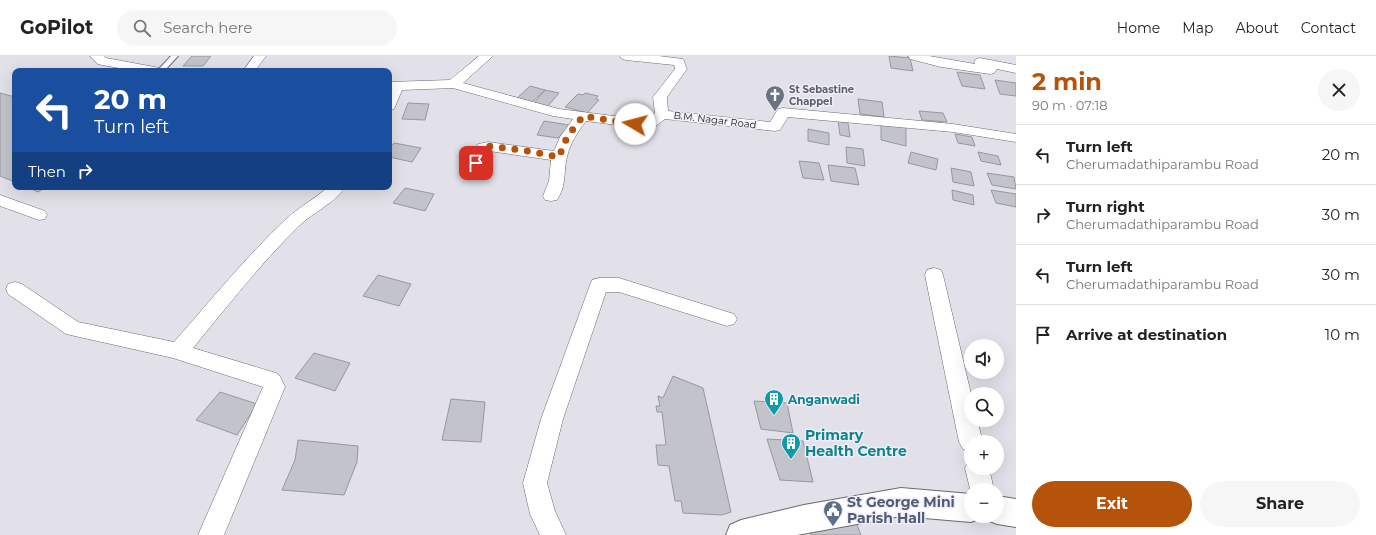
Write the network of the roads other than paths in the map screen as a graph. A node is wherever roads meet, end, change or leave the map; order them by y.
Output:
1 (96, 56) edge
2 (175, 56) edge
3 (260, 56) edge
4 (487, 56) edge
5 (626, 56) edge
6 (914, 56) edge
7 (973, 56) edge
8 (991, 64) junction
9 (140, 68) edge
10 (163, 68) edge
11 (251, 68) edge
12 (1016, 69) edge
13 (452, 84) junction
14 (393, 86) edge
15 (662, 114) junction
16 (583, 116) junction
17 (1016, 138) edge
18 (559, 157) junction
19 (476, 163) dead end
20 (334, 190) edge
21 (551, 196) dead end
22 (0, 200) edge
23 (39, 215) dead end
24 (934, 275) dead end
25 (15, 289) dead end
26 (727, 319) dead end
27 (180, 351) junction
28 (969, 435) edge
29 (964, 507) edge
30 (1004, 511) edge
31 (1016, 513) edge
32 (211, 535) edge
33 (553, 535) edge
34 (741, 535) edge

1 - 9 street
2 - 10 lane
3 - 11 street
4 - 13 street
5 - 15 street
6 - 8 street
7 - 8 street
8 - 12 street
13 - 14 street, B.M. Nagar Road
13 - 16 street, B.M. Nagar Road
15 - 16 street, B.M. Nagar Road
15 - 17 street, B.M. Nagar Road
16 - 18 street
18 - 19 street
18 - 21 street
20 - 27 street
22 - 23 street
24 - 28 street
25 - 27 street
26 - 33 street
27 - 32 street
29 - 34 street
30 - 31 street

